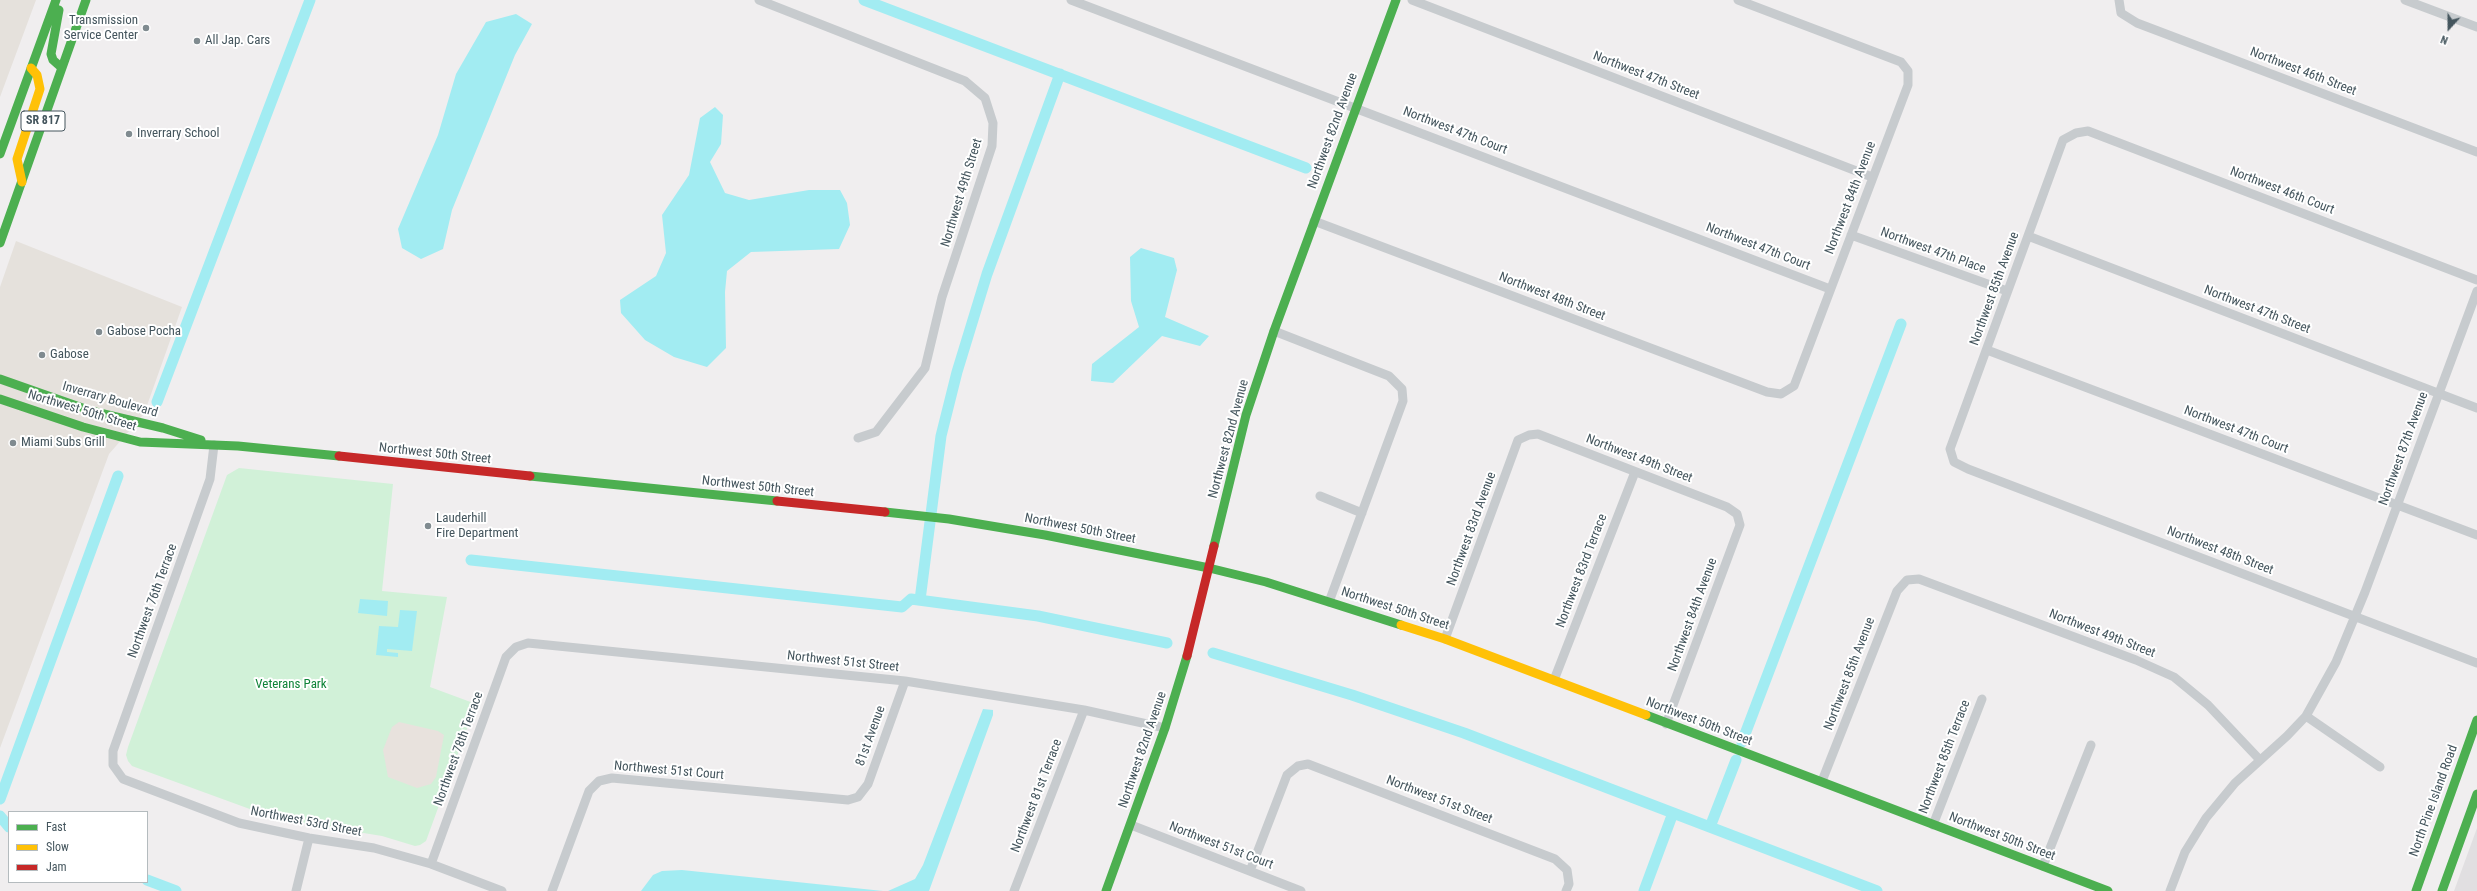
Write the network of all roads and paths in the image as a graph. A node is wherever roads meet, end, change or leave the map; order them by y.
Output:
1 (56, 0) edge
2 (61, 0) edge
3 (86, 0) edge
4 (760, 0) edge
5 (1071, 0) edge
6 (1396, 0) edge
7 (1412, 0) edge
8 (1738, 0) edge
9 (2119, 0) edge
10 (2405, 0) edge
11 (2477, 27) edge
12 (31, 68) junction
13 (62, 68) junction
14 (1356, 107) junction
15 (2076, 133) joint
16 (2477, 152) edge
17 (0, 154) edge
18 (1872, 177) junction
19 (22, 182) junction
20 (1314, 221) junction
21 (1851, 235) junction
22 (2028, 236) junction
23 (0, 243) edge
24 (2477, 280) edge
25 (1830, 289) junction
26 (2007, 291) junction
27 (2477, 291) edge
28 (1274, 332) junction
29 (1986, 350) junction
30 (0, 379) edge
31 (2438, 393) junction
32 (1781, 394) joint
33 (0, 399) edge
34 (2477, 408) edge
35 (1529, 435) joint
36 (858, 438) dead end
37 (214, 444) junction
38 (1954, 462) joint
39 (1635, 472) junction
40 (1320, 496) dead end
41 (2397, 504) junction
42 (1362, 513) junction
43 (1737, 514) joint
44 (2477, 535) edge
45 (1209, 568) junction
46 (1907, 580) joint
47 (1329, 602) junction
48 (2356, 616) junction
49 (1445, 639) junction
50 (516, 647) joint
51 (2477, 663) edge
52 (1554, 680) junction
53 (905, 682) junction
54 (1982, 699) dead end
55 (1084, 710) junction
56 (2306, 716) junction
57 (2477, 720) edge
58 (1666, 724) junction
59 (1165, 728) junction
60 (2091, 745) dead end
61 (2260, 760) junction
62 (113, 765) joint
63 (2380, 767) dead end
64 (1822, 782) junction
65 (2477, 794) edge
66 (858, 797) joint
67 (1131, 825) junction
68 (1933, 825) junction
69 (309, 838) junction
70 (431, 864) junction
71 (2043, 866) junction
72 (1250, 871) junction
73 (296, 891) edge
74 (502, 891) edge
75 (552, 891) edge
76 (1014, 891) edge
77 (1106, 891) edge
78 (1301, 891) edge
79 (1566, 891) edge
80 (2108, 891) edge
81 (2170, 891) edge
82 (2416, 891) edge
83 (2442, 891) edge

1 - 12 street, SR 817
2 - 13 street
3 - 13 street, SR 817
4 - 36 street, Northwest 49th Street
5 - 14 street, Northwest 47th Court
6 - 14 street, Northwest 82nd Avenue
7 - 18 street, Northwest 47th Street
8 - 18 street, Northwest 84th Avenue
9 - 16 street, Northwest 46th Street
10 - 11 street
12 - 17 street, SR 817
12 - 19 street
13 - 19 street, SR 817
14 - 20 street, Northwest 82nd Avenue
14 - 25 street, Northwest 47th Court
15 - 22 street, Northwest 85th Avenue
15 - 24 street, Northwest 46th Court
18 - 21 street, Northwest 84th Avenue
19 - 23 street, SR 817
20 - 28 street, Northwest 82nd Avenue
20 - 32 street, Northwest 48th Street
21 - 25 street, Northwest 84th Avenue
21 - 26 street, Northwest 47th Place
22 - 26 street, Northwest 85th Avenue
22 - 31 street, Northwest 47th Street
25 - 32 street, Northwest 84th Avenue
26 - 29 street, Northwest 85th Avenue
27 - 31 street, Northwest 87th Avenue
28 - 42 street
28 - 45 street, Northwest 82nd Avenue
29 - 38 street, Northwest 85th Avenue
29 - 41 street, Northwest 47th Court
30 - 37 street, Inverrary Boulevard
31 - 34 street, Northwest 47th Street
31 - 41 street, Northwest 87th Avenue
33 - 37 street, Northwest 50th Street
35 - 39 street, Northwest 49th Street
35 - 49 street, Northwest 83rd Avenue
37 - 45 street, Northwest 50th Street
37 - 62 street, Northwest 76th Terrace
38 - 48 street, Northwest 48th Street
39 - 43 street, Northwest 49th Street
39 - 52 street, Northwest 83rd Terrace
40 - 42 street
41 - 44 street, Northwest 47th Court
41 - 48 street, Northwest 87th Avenue
42 - 47 street
43 - 58 street, Northwest 84th Avenue
45 - 47 street, Northwest 50th Street
45 - 59 street, Northwest 82nd Avenue
46 - 61 street, Northwest 49th Street
46 - 64 street, Northwest 85th Avenue
47 - 49 street, Northwest 50th Street
48 - 51 street, Northwest 48th Street
48 - 56 street, Northwest 87th Avenue
49 - 52 street, Northwest 50th Street
50 - 53 street, Northwest 51st Street
50 - 70 street, Northwest 78th Terrace
52 - 58 street, Northwest 50th Street
53 - 55 street, Northwest 51st Street
53 - 66 street, 81st Avenue
54 - 68 street, Northwest 85th Terrace
55 - 59 street, Northwest 51st Street
55 - 76 street, Northwest 81st Terrace
56 - 61 street, Northwest 87th Avenue
56 - 63 street
57 - 82 street, North Pine Island Road
58 - 64 street, Northwest 50th Street
59 - 67 street, Northwest 82nd Avenue
60 - 71 street
61 - 81 street, Northwest 87th Avenue
62 - 69 street, Northwest 53rd Street
64 - 68 street, Northwest 50th Street
65 - 83 street
66 - 75 street, Northwest 51st Court
67 - 72 street, Northwest 51st Court
67 - 77 street, Northwest 82nd Avenue
68 - 71 street, Northwest 50th Street
69 - 70 street, Northwest 53rd Street
69 - 73 street
70 - 74 street, Northwest 53rd Street
71 - 80 street, Northwest 50th Street
72 - 78 street, Northwest 51st Court
72 - 79 street, Northwest 51st Street

